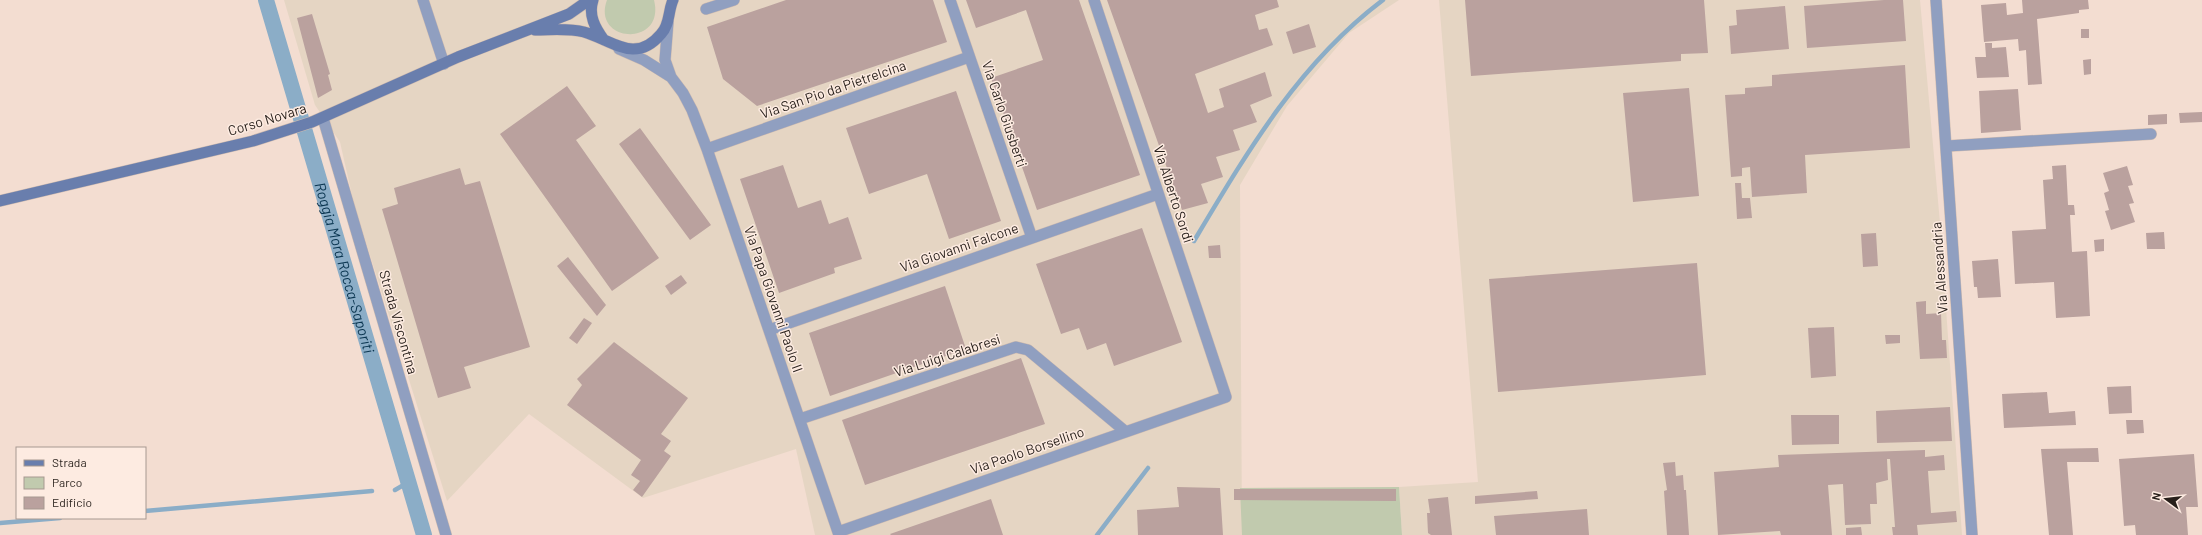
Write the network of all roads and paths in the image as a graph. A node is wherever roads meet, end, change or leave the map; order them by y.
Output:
1 (423, 0) edge
2 (589, 0) edge
3 (593, 0) edge
4 (734, 0) edge
5 (950, 0) edge
6 (1094, 0) edge
7 (1936, 0) edge
8 (670, 2) edge
9 (706, 9) dead end
10 (668, 22) junction
11 (531, 30) junction
12 (611, 44) junction
13 (969, 57) junction
14 (444, 64) junction
15 (671, 77) junction
16 (317, 120) junction
17 (2151, 134) dead end
18 (1947, 146) junction
19 (707, 149) junction
20 (1158, 194) junction
21 (0, 201) edge
22 (1032, 238) junction
23 (769, 330) junction
24 (1226, 397) joint
25 (800, 419) junction
26 (1126, 432) junction
27 (839, 533) edge
28 (446, 535) edge
29 (1972, 535) edge

1 - 14 street
2 - 11 main road, Corso Novara
3 - 12 main road
4 - 9 street
5 - 13 street, Via Carlo Giusberti
6 - 20 street, Via Alberto Sordi
7 - 18 street, Via Alessandria
8 - 10 main road, Corso Novara
10 - 12 main road, Corso Novara
10 - 15 street, Via Papa Giovanni Paolo II
11 - 12 main road, Corso Novara
11 - 14 main road, Corso Novara
12 - 15 street, Via Papa Giovanni Paolo II
13 - 19 street, Via San Pio da Pietrelcina
13 - 22 street, Via Carlo Giusberti
14 - 16 main road, Corso Novara
15 - 19 street, Via Papa Giovanni Paolo II
16 - 21 main road, Corso Novara
16 - 28 street, Strada Viscontina
17 - 18 street
18 - 29 street, Via Alessandria
19 - 23 street, Via Papa Giovanni Paolo II
20 - 22 street, Via Giovanni Falcone
20 - 24 street, Via Alberto Sordi
22 - 23 street, Via Giovanni Falcone
23 - 25 street, Via Papa Giovanni Paolo II
24 - 26 street, Via Paolo Borsellino
25 - 26 street, Via Luigi Calabresi
25 - 27 street, Via Papa Giovanni Paolo II
26 - 27 street, Via Paolo Borsellino

